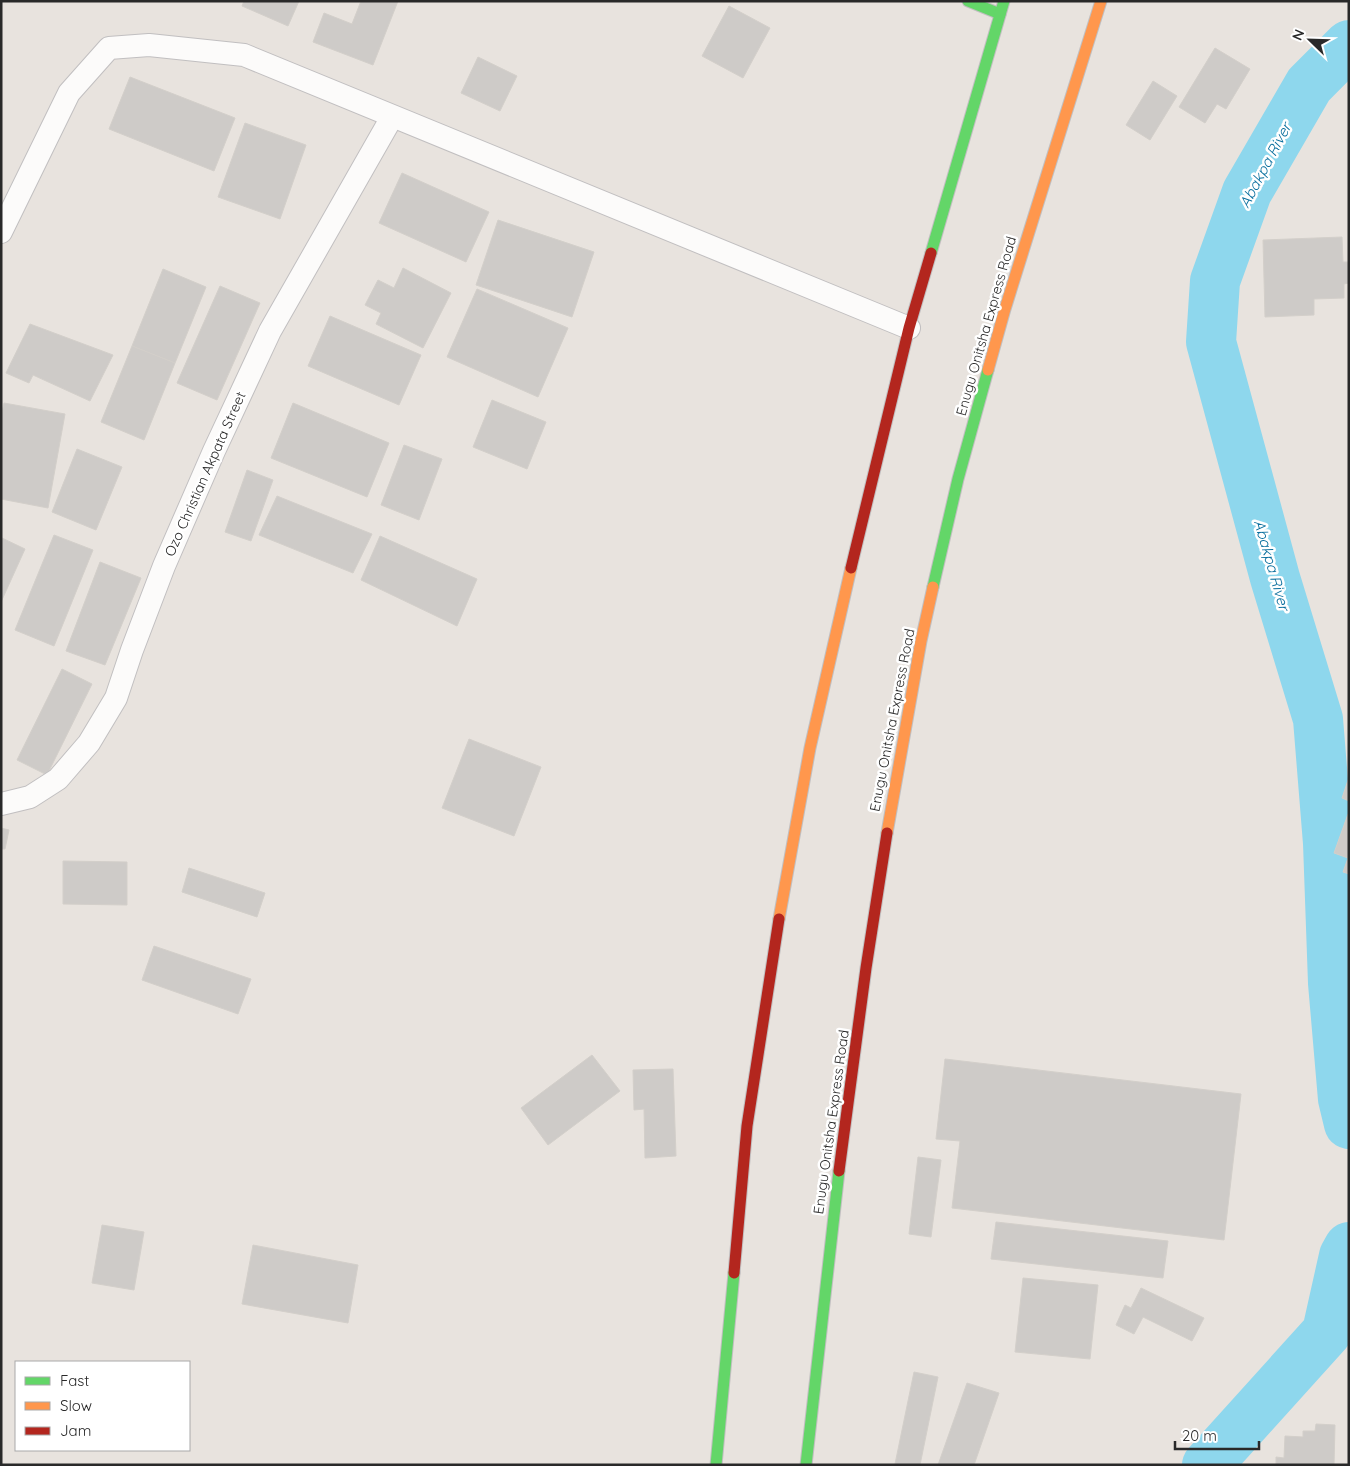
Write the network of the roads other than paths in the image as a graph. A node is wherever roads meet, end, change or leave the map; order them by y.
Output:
1 (968, 1) edge
2 (1004, 1) edge
3 (1102, 1) edge
4 (1000, 14) junction
5 (392, 117) junction
6 (1, 232) edge
7 (909, 328) junction
8 (1, 804) edge
9 (716, 1465) edge
10 (806, 1465) edge

1 - 4 main road
2 - 4 main road
3 - 10 main road, Enugu Onitsha Express Road
4 - 7 main road
5 - 6 street
5 - 7 street
5 - 8 street, Ozo Christian Akpata Street
7 - 9 main road

